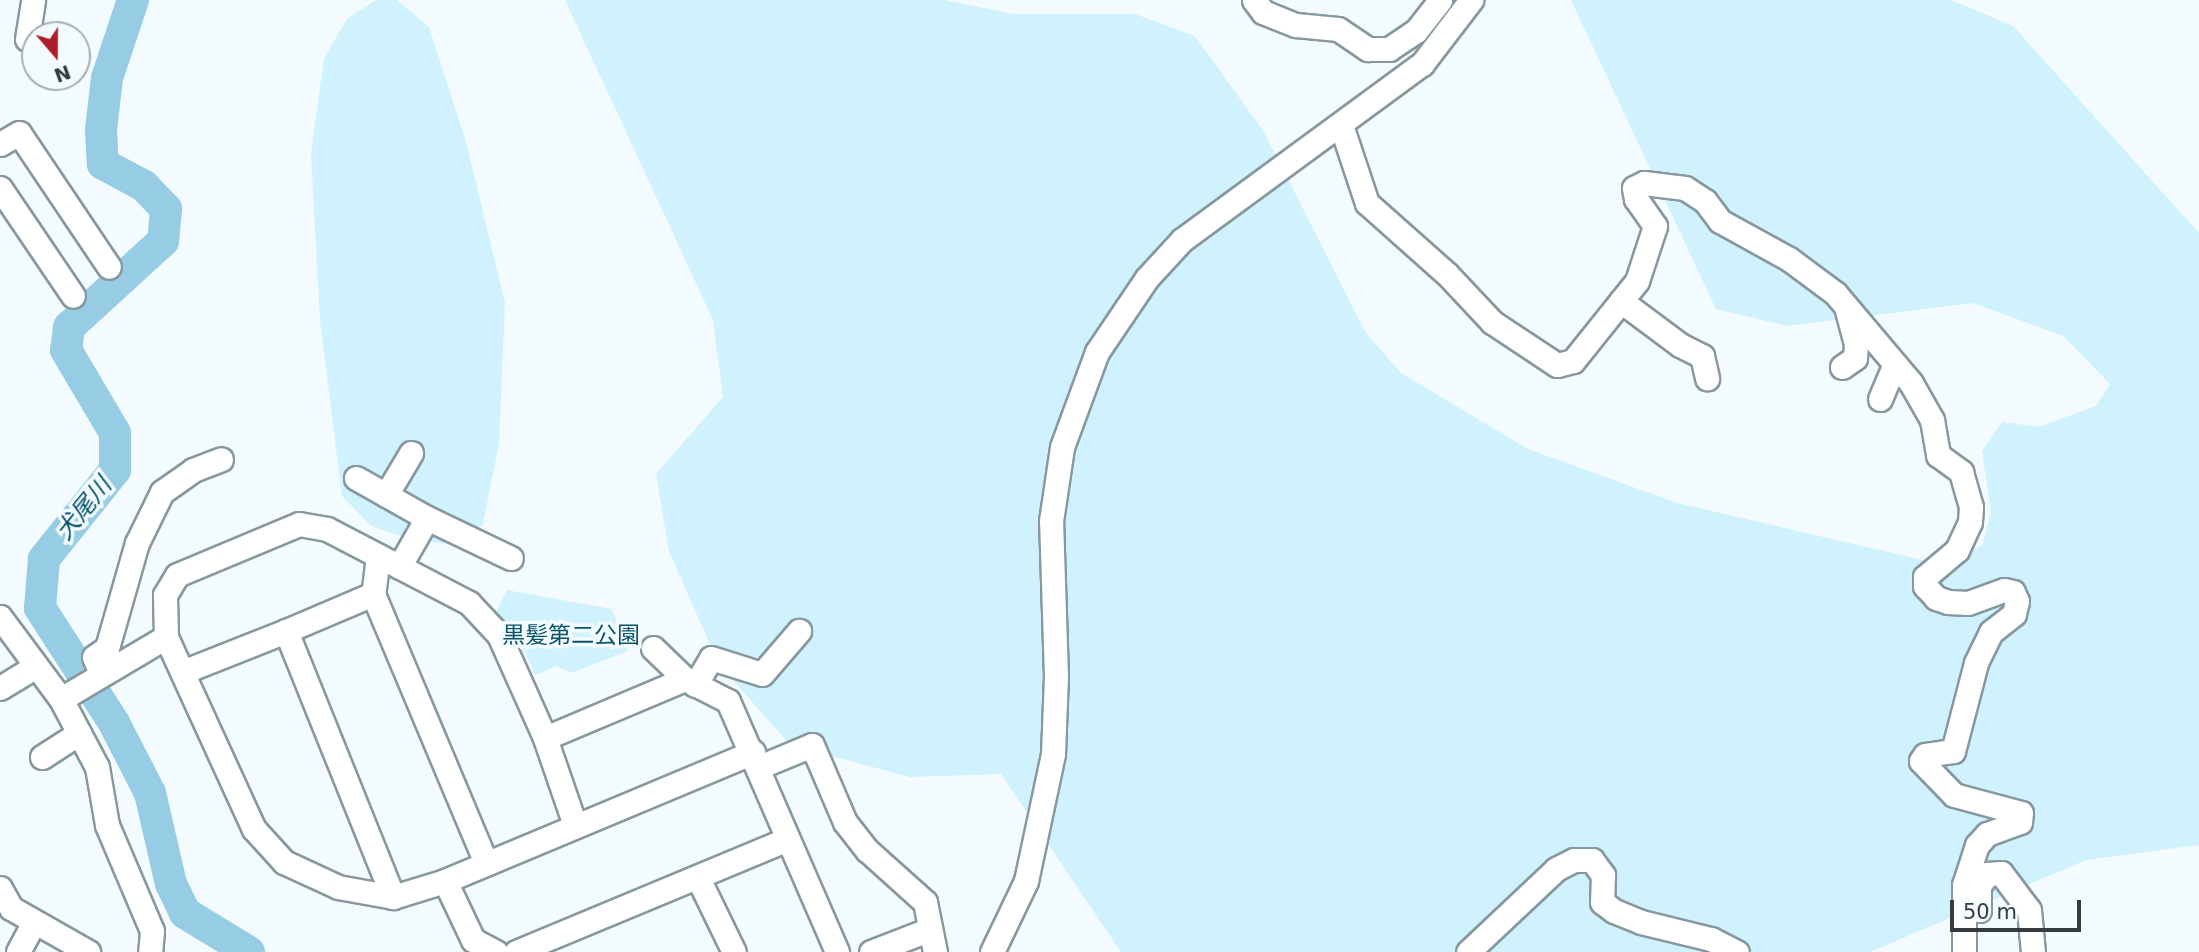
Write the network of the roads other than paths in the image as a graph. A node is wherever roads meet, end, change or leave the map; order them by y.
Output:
1 (33, 0) edge
2 (1254, 0) edge
3 (1440, 0) edge
4 (1471, 0) edge
5 (30, 21) edge
6 (1341, 125) junction
7 (0, 144) edge
8 (0, 188) edge
9 (109, 267) dead end
10 (73, 296) dead end
11 (1620, 301) junction
12 (1845, 305) junction
13 (1895, 364) junction
14 (1842, 367) dead end
15 (1707, 378) dead end
16 (1880, 399) dead end
17 (411, 453) dead end
18 (221, 459) dead end
19 (356, 478) dead end
20 (386, 495) junction
21 (427, 519) junction
22 (378, 556) junction
23 (511, 558) dead end
24 (399, 568) junction
25 (373, 593) junction
26 (0, 617) edge
27 (286, 631) junction
28 (799, 631) dead end
29 (166, 637) junction
30 (653, 648) dead end
31 (36, 666) junction
32 (185, 671) junction
33 (99, 675) junction
34 (690, 682) junction
35 (0, 688) edge
36 (67, 694) junction
37 (79, 733) junction
38 (545, 738) junction
39 (42, 757) dead end
40 (756, 759) junction
41 (575, 825) junction
42 (787, 839) junction
43 (486, 863) junction
44 (698, 878) junction
45 (445, 881) junction
46 (0, 888) edge
47 (393, 897) junction
48 (34, 922) junction
49 (928, 930) junction
50 (18, 952) edge
51 (88, 952) edge
52 (150, 952) edge
53 (496, 952) edge
54 (516, 952) edge
55 (734, 952) edge
56 (837, 952) edge
57 (872, 952) edge
58 (935, 952) edge
59 (992, 952) edge
60 (1468, 952) edge
61 (1737, 952) edge
62 (1965, 952) edge
63 (1979, 952) edge
64 (2032, 952) edge

1 - 5 street
2 - 3 street
4 - 6 street
6 - 11 street
6 - 59 street
7 - 9 street
8 - 10 street
11 - 12 street
11 - 15 street
12 - 13 street
12 - 14 street
13 - 16 street
13 - 62 street
17 - 20 street
18 - 33 street
19 - 20 street
20 - 21 street
21 - 23 street
21 - 24 street
22 - 24 street
22 - 25 street
22 - 29 street
24 - 38 street
25 - 27 street
25 - 43 street
26 - 31 street
27 - 32 street
27 - 47 street
28 - 34 street
29 - 32 street
29 - 33 street
30 - 34 street
31 - 35 street
31 - 36 street
32 - 47 street
33 - 36 street
34 - 38 street
34 - 40 street
36 - 37 street
37 - 39 street
37 - 52 street
38 - 41 street
40 - 41 street
40 - 42 street
40 - 49 street
41 - 43 street
42 - 44 street
42 - 56 street
43 - 45 street
44 - 54 street
44 - 55 street
45 - 47 street
45 - 53 street
46 - 48 street
48 - 50 street
48 - 51 street
49 - 57 street
49 - 58 street
60 - 61 street
63 - 64 street

